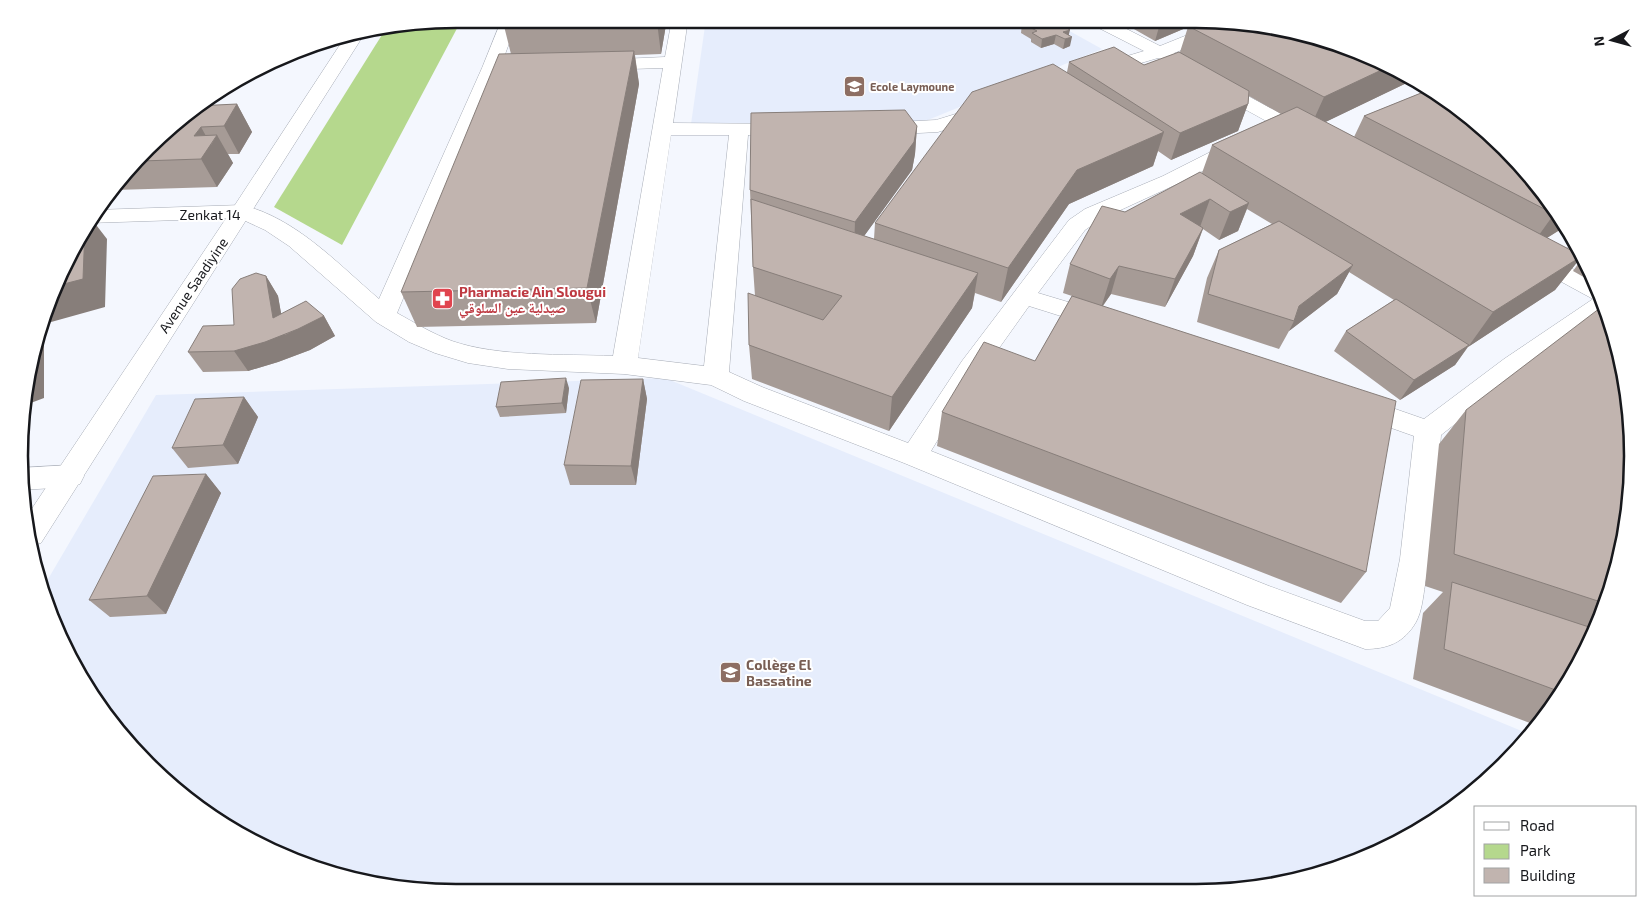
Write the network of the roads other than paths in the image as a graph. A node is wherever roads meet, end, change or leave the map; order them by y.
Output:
1 (508, 28) edge
2 (679, 28) edge
3 (1113, 28) edge
4 (1221, 28) edge
5 (351, 41) edge
6 (1160, 52) junction
7 (673, 62) junction
8 (577, 65) edge
9 (1085, 74) edge
10 (998, 106) edge
11 (1284, 123) junction
12 (662, 129) junction
13 (800, 129) edge
14 (858, 129) edge
15 (739, 130) junction
16 (1323, 144) edge
17 (242, 211) junction
18 (102, 216) edge
19 (1518, 248) edge
20 (1573, 253) edge
21 (1552, 267) junction
22 (1590, 288) edge
23 (1025, 297) junction
24 (1598, 307) edge
25 (384, 316) junction
26 (1119, 326) edge
27 (624, 366) junction
28 (716, 377) junction
29 (1340, 400) edge
30 (1428, 431) junction
31 (914, 456) junction
32 (70, 476) junction
33 (28, 479) edge
34 (34, 529) edge

1 - 25 street
2 - 7 street
3 - 6 street
4 - 6 street
5 - 17 street, Avenue Saadiyine
6 - 9 street
6 - 11 street
7 - 8 street
7 - 12 street
10 - 14 street
11 - 16 street
11 - 23 street
12 - 15 street
12 - 27 street
13 - 15 street
15 - 28 street
17 - 18 street, Zenkat 14
17 - 25 street, Zenkat 14
17 - 32 street, Avenue Saadiyine
19 - 21 street
20 - 21 street
21 - 22 street
23 - 26 street
23 - 31 street
24 - 30 street
25 - 27 street, Zenkat 14
27 - 28 street, Zenkat 14
28 - 31 street, Zenkat 14
29 - 30 street
30 - 31 street, Zenkat 14
32 - 33 street
32 - 34 street, Avenue Saadiyine

